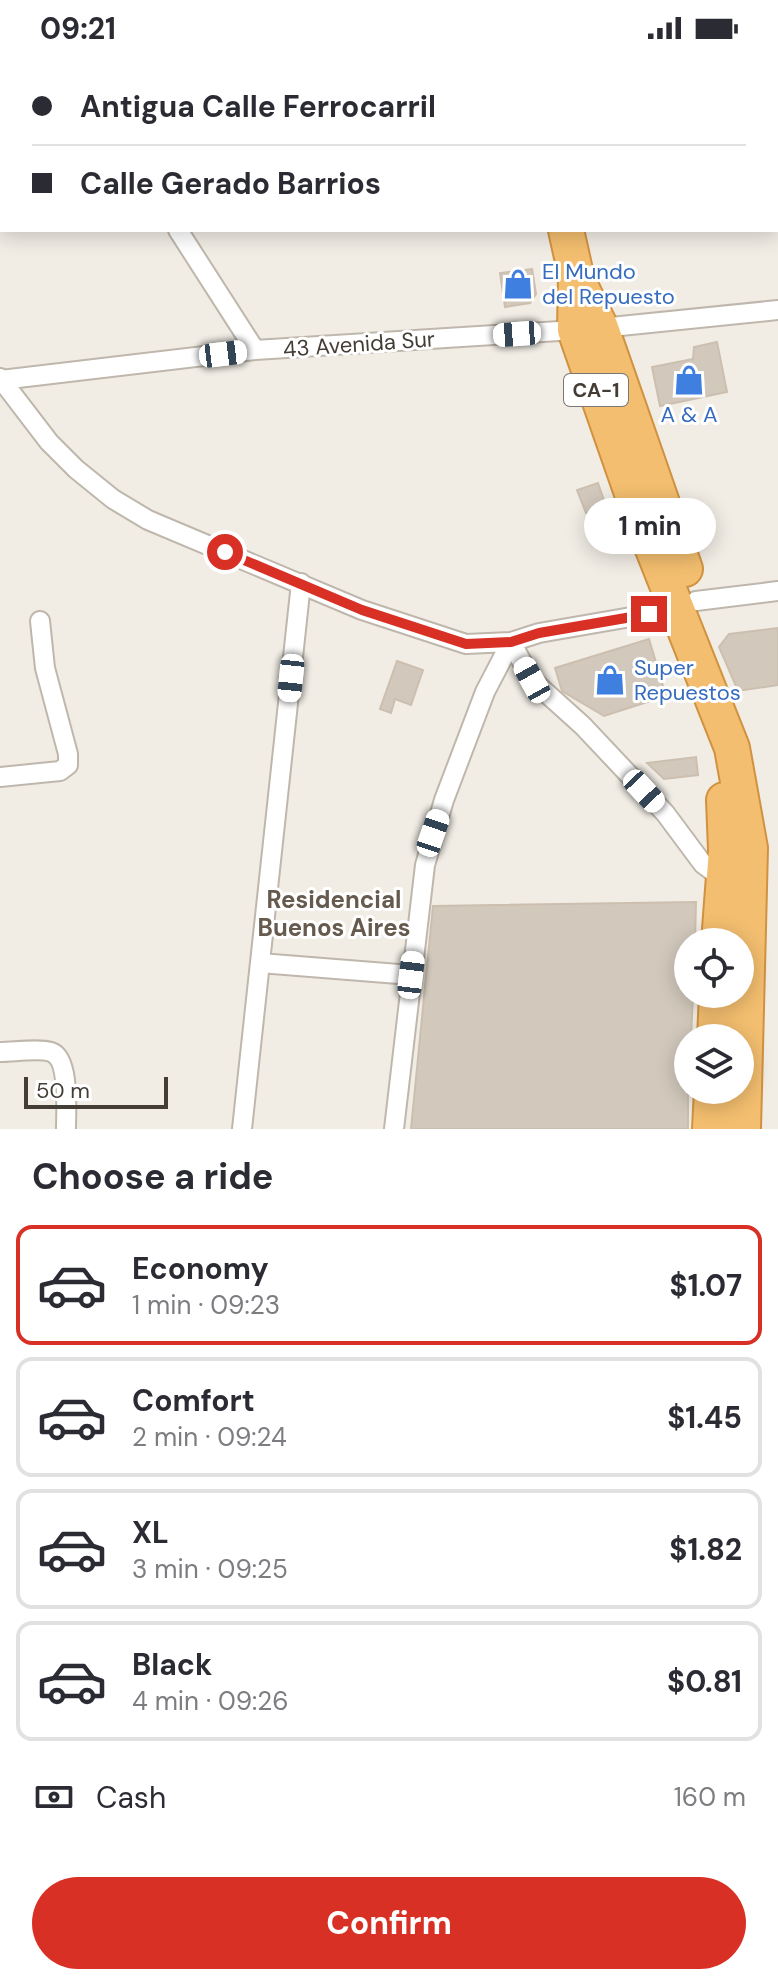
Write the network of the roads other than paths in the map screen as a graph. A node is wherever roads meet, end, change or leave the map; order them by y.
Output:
1 (179, 232) edge
2 (566, 232) edge
3 (778, 310) edge
4 (588, 329) junction
5 (255, 350) junction
6 (1, 379) edge
7 (301, 583) junction
8 (778, 591) edge
9 (686, 605) junction
10 (40, 621) dead end
11 (511, 642) junction
12 (697, 658) junction
13 (0, 777) edge
14 (723, 879) junction
15 (720, 928) edge
16 (732, 928) edge
17 (260, 963) junction
18 (411, 975) junction
19 (0, 1052) edge
20 (711, 1104) edge
21 (721, 1104) edge
22 (66, 1129) edge
23 (242, 1129) edge
24 (394, 1129) edge
25 (710, 1129) edge
26 (720, 1129) edge
27 (743, 1129) edge
28 (763, 1129) edge

1 - 5 street
2 - 4 highway, CA-1
3 - 4 street, 43 Avenida Sur
4 - 5 street, 43 Avenida Sur
4 - 9 highway, CA-1
5 - 6 street, 43 Avenida Sur
6 - 7 street
7 - 11 street
7 - 17 street
8 - 9 street
9 - 11 street
9 - 12 highway, CA-1
9 - 28 highway, CA-1
10 - 13 street
11 - 14 street
11 - 18 street
12 - 14 highway
12 - 16 highway
12 - 27 highway, CA-1
14 - 15 highway
17 - 18 street
17 - 23 street
18 - 24 street
19 - 22 street
20 - 25 highway
21 - 26 highway

